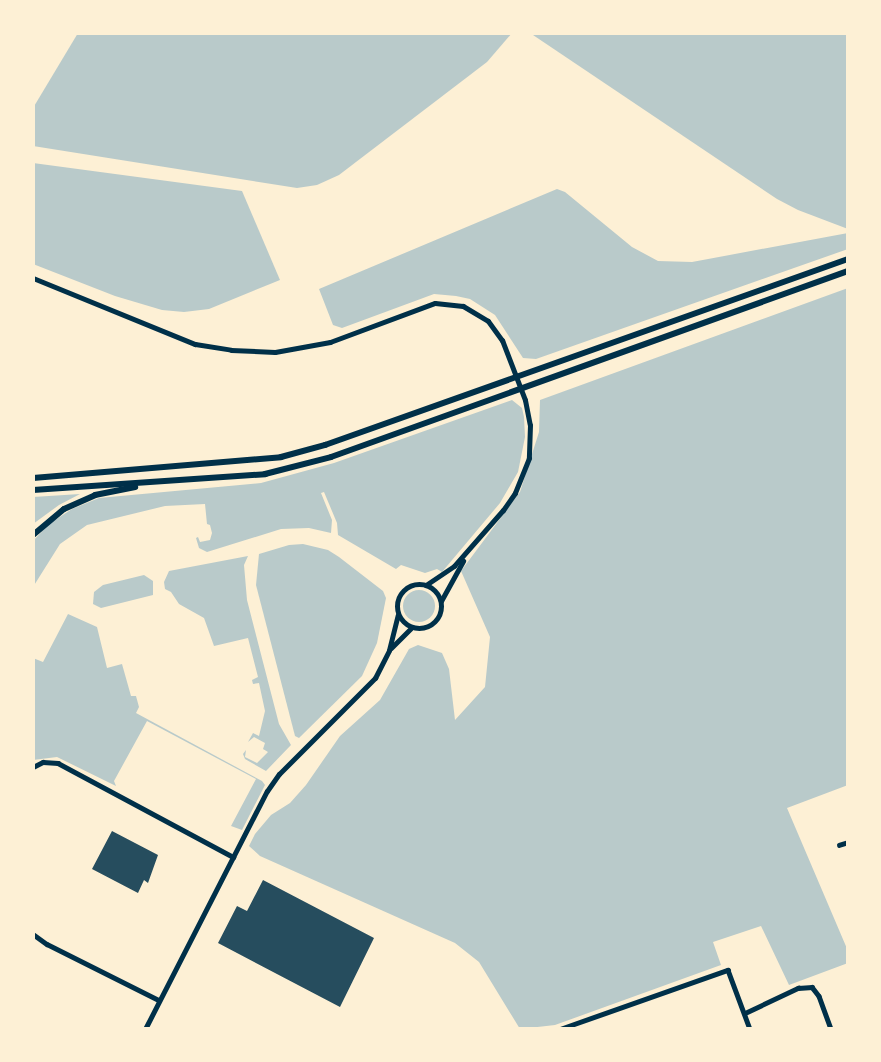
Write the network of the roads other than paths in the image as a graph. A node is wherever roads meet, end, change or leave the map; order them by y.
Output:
1 (848, 259) edge
2 (848, 271) edge
3 (33, 278) edge
4 (516, 377) junction
5 (521, 388) junction
6 (33, 478) edge
7 (161, 482) junction
8 (33, 491) edge
9 (33, 535) edge
10 (467, 553) junction
11 (426, 585) junction
12 (441, 601) junction
13 (398, 615) junction
14 (411, 628) junction
15 (389, 650) junction
16 (33, 767) edge
17 (848, 842) edge
18 (839, 845) dead end
19 (234, 857) junction
20 (33, 933) edge
21 (159, 1000) junction
22 (744, 1013) junction
23 (145, 1029) edge
24 (560, 1029) edge
25 (750, 1029) edge
26 (831, 1029) edge

1 - 4 main road
2 - 5 main road
3 - 4 street
4 - 5 street
4 - 6 main road
5 - 7 main road
5 - 10 street
7 - 8 main road
7 - 9 main road
10 - 11 street
10 - 12 street
11 - 12 street
11 - 13 street
12 - 14 street
13 - 14 street
13 - 15 street
14 - 15 street
15 - 19 street
16 - 19 street
17 - 18 street
19 - 21 street
20 - 21 street
21 - 23 street
22 - 24 street
22 - 25 street
22 - 26 street

